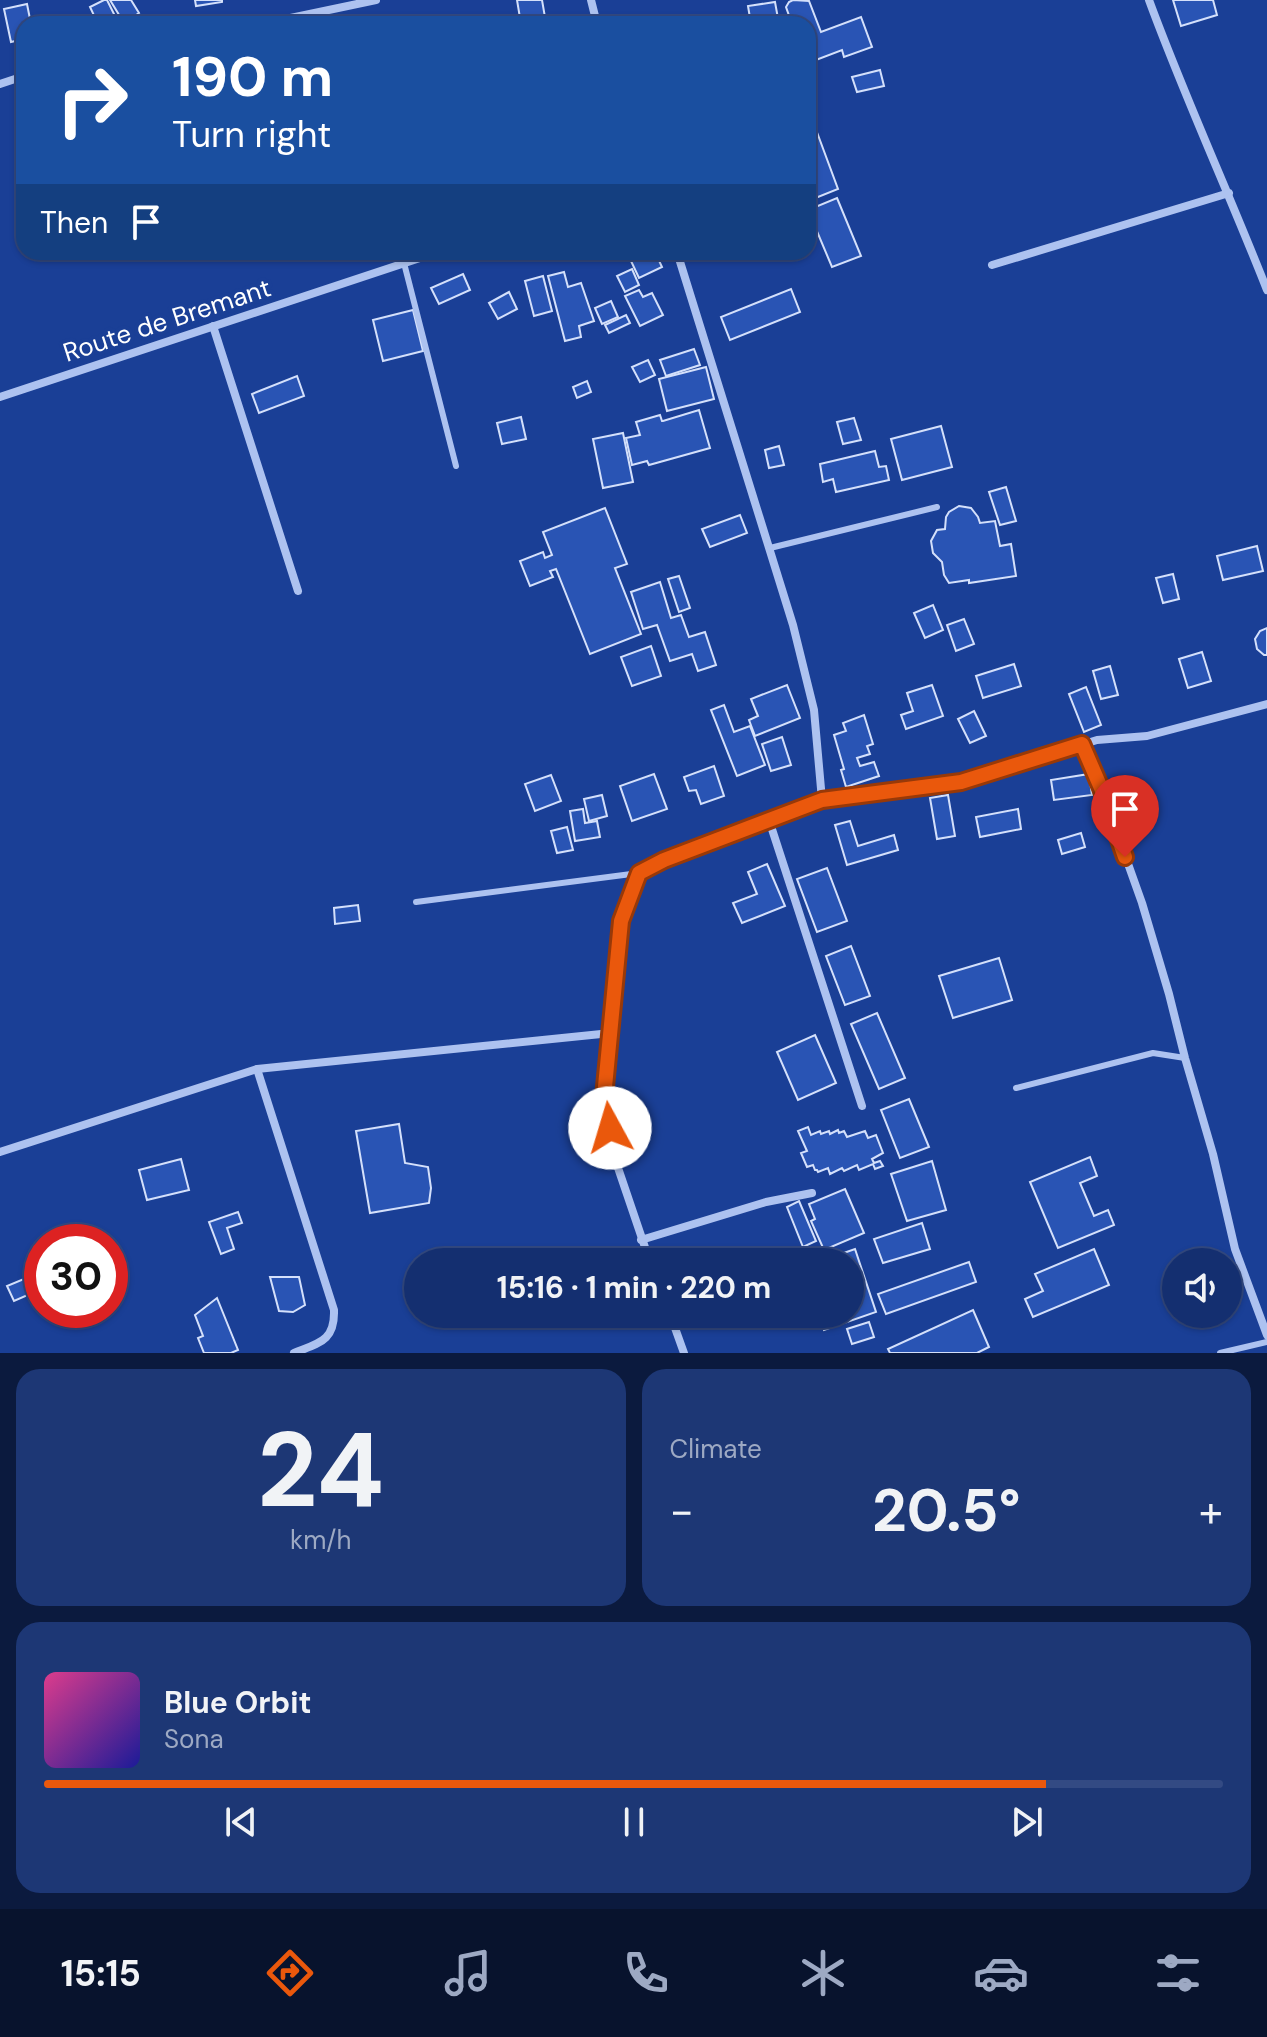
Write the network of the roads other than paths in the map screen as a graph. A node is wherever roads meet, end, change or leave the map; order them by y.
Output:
1 (376, 0) edge
2 (1149, 0) edge
3 (300, 16) edge
4 (1229, 193) junction
5 (413, 260) edge
6 (680, 260) edge
7 (404, 263) junction
8 (992, 265) dead end
9 (1267, 290) edge
10 (213, 326) junction
11 (0, 397) edge
12 (456, 466) dead end
13 (937, 507) dead end
14 (770, 548) junction
15 (298, 591) dead end
16 (1267, 704) edge
17 (1082, 744) junction
18 (822, 800) junction
19 (769, 820) junction
20 (639, 873) junction
21 (416, 902) dead end
22 (611, 1033) junction
23 (1185, 1058) junction
24 (257, 1069) junction
25 (1016, 1088) dead end
26 (862, 1106) dead end
27 (0, 1152) edge
28 (812, 1193) dead end
29 (641, 1240) junction
30 (644, 1248) edge
31 (675, 1328) edge
32 (1267, 1335) edge
33 (1267, 1342) edge
34 (294, 1353) edge
35 (684, 1353) edge
36 (1220, 1353) edge

1 - 3 street
2 - 4 street
4 - 8 street
4 - 9 street
5 - 7 street, Route de Bremant
6 - 14 street
7 - 10 street, Route de Bremant
7 - 12 lane
10 - 11 street, Route de Bremant
10 - 15 street
13 - 14 lane
14 - 18 street
16 - 17 street
17 - 18 street
17 - 23 street
18 - 19 street
19 - 20 street
19 - 26 street
20 - 21 lane
20 - 22 street
22 - 24 street
22 - 29 street
23 - 25 lane
23 - 32 street
24 - 27 street
24 - 34 street
28 - 29 street
29 - 30 street
31 - 35 street
33 - 36 lane

